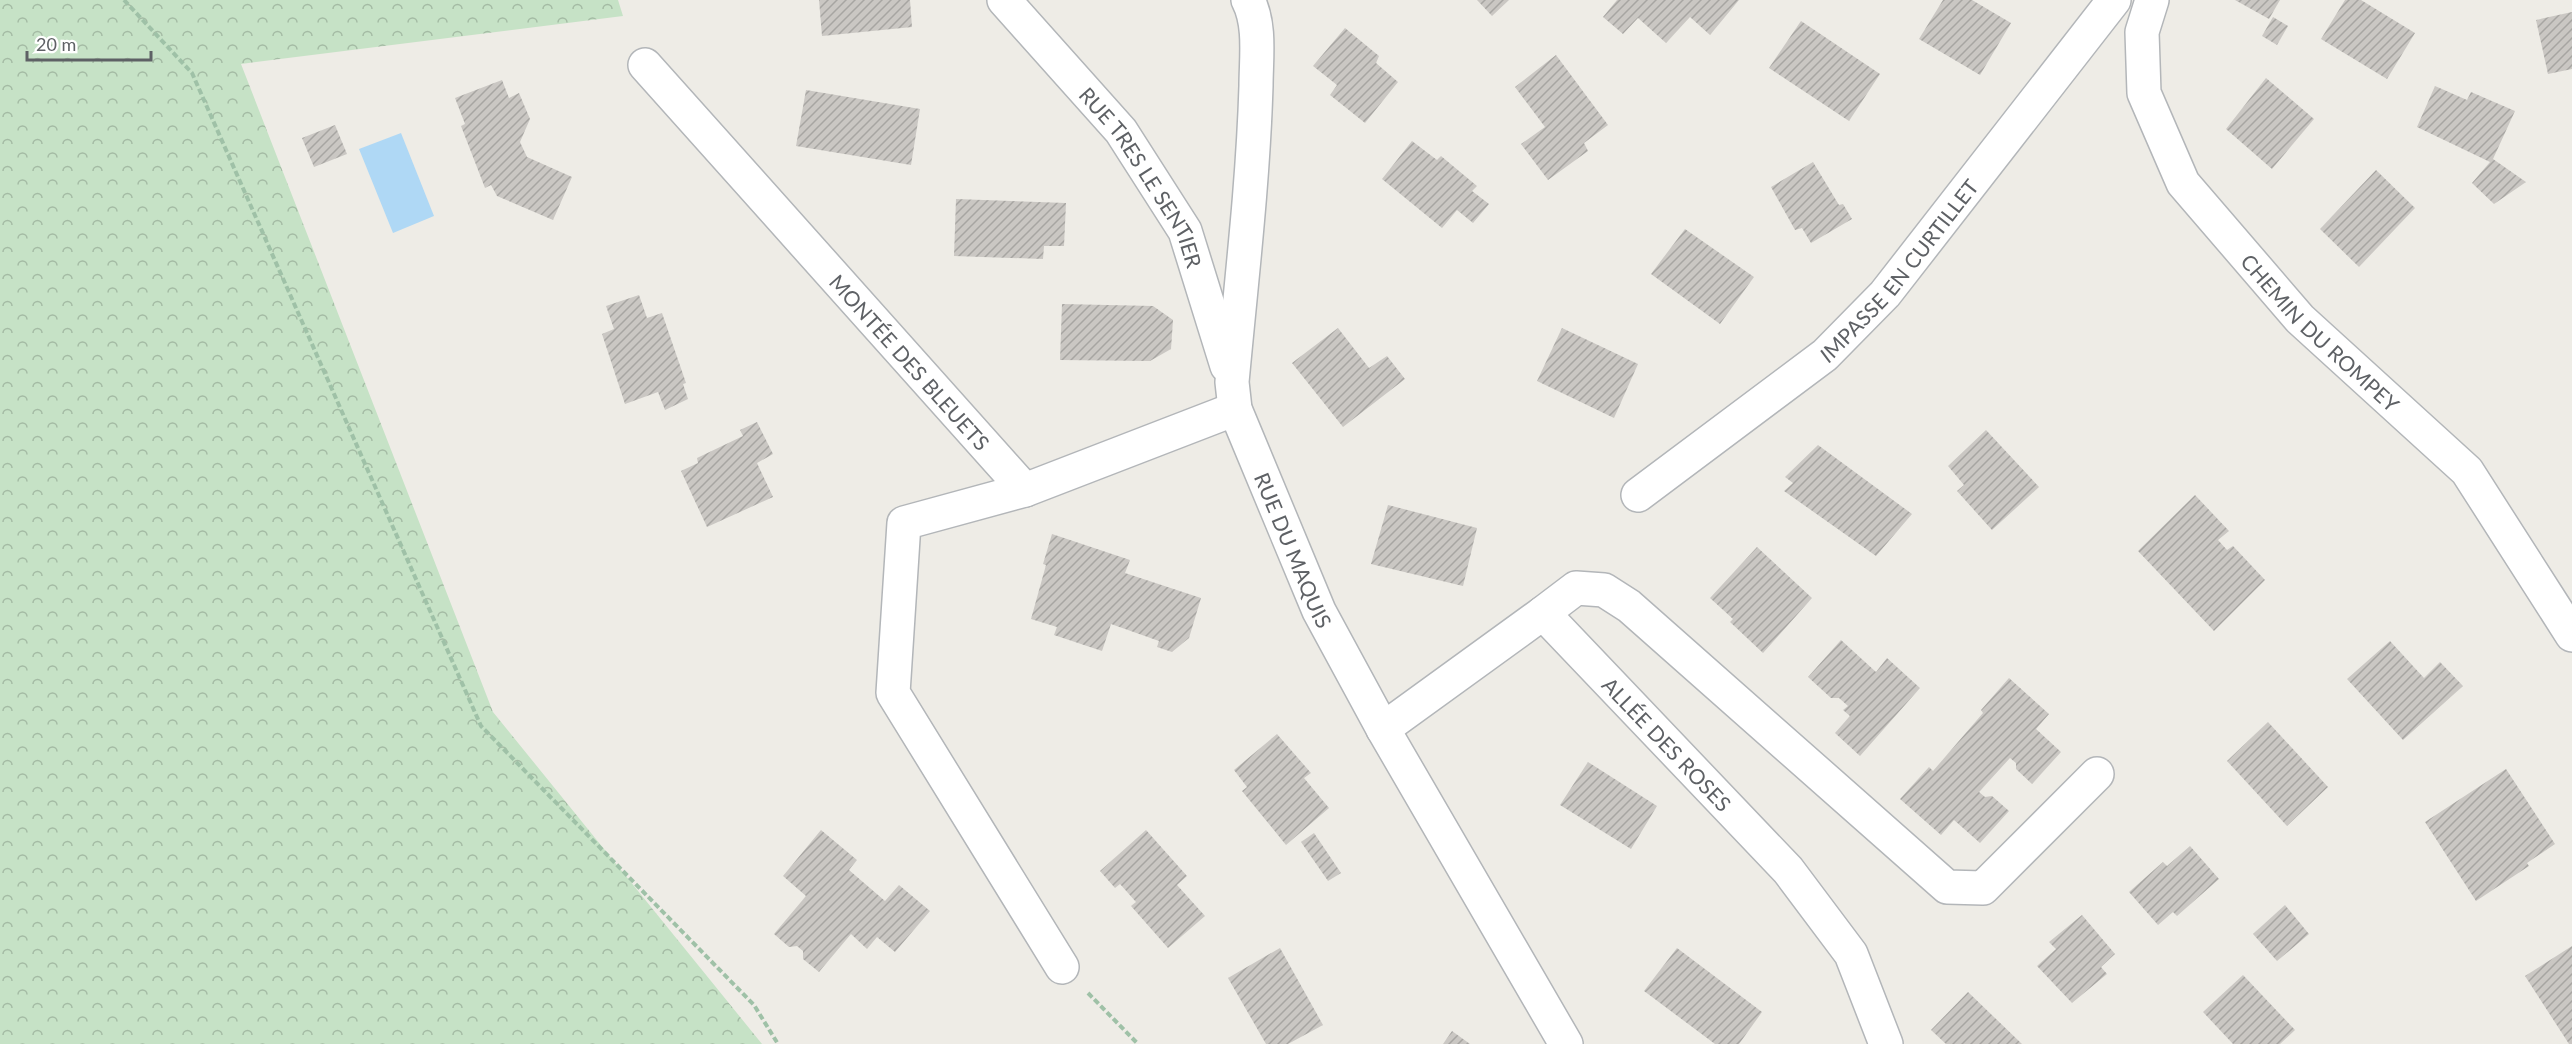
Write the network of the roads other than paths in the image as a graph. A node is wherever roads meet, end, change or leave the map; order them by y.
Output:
1 (1004, 0) edge
2 (1248, 0) edge
3 (2114, 0) edge
4 (2152, 0) edge
5 (645, 65) dead end
6 (1233, 396) junction
7 (1025, 490) junction
8 (1638, 495) dead end
9 (1543, 613) junction
10 (2572, 635) edge
11 (1383, 729) junction
12 (2097, 774) dead end
13 (1062, 967) road end
14 (1566, 1044) edge
15 (1886, 1044) edge

1 - 6 street, RUE TRES LE SENTIER
2 - 6 street, RUE DU MAQUIS
3 - 8 street, IMPASSE EN CURTILLET
4 - 10 street, CHEMIN DU ROMPEY
5 - 7 street, MONTÉE DES BLEUETS
6 - 7 street
6 - 11 street, RUE DU MAQUIS
7 - 13 street
9 - 11 street
9 - 12 street
9 - 15 street, ALLÉE DES ROSES
11 - 14 street, RUE DU MAQUIS

